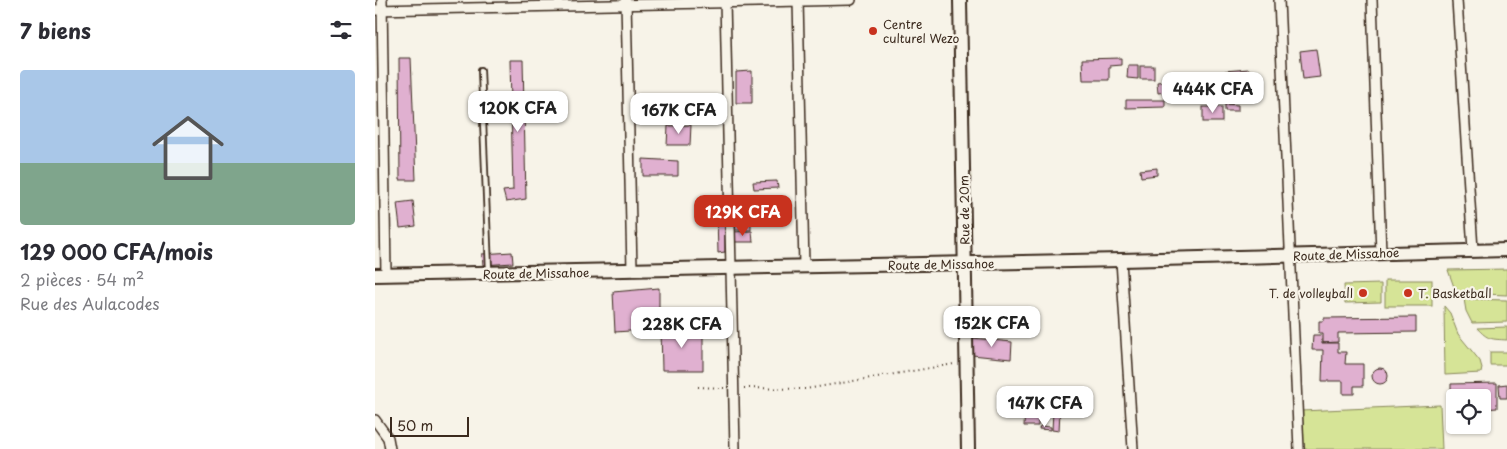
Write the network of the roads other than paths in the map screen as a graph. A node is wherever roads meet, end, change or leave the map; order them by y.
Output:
1 (851, 0) edge
2 (960, 0) edge
3 (1279, 0) edge
4 (1372, 0) edge
5 (1457, 0) edge
6 (725, 1) edge
7 (798, 1) edge
8 (626, 2) edge
9 (482, 4) edge
10 (380, 7) edge
11 (481, 70) dead end
12 (1473, 250) junction
13 (1507, 250) edge
14 (1381, 253) junction
15 (1291, 256) junction
16 (1121, 260) junction
17 (965, 263) junction
18 (804, 266) junction
19 (730, 269) junction
20 (632, 270) junction
21 (489, 274) junction
22 (380, 275) edge
23 (375, 420) edge
24 (390, 449) edge
25 (735, 449) edge
26 (968, 449) edge
27 (1133, 449) edge
28 (1299, 449) edge

1 - 7 street
2 - 17 main road, Rue de 20m
3 - 15 street
4 - 14 street
5 - 12 street
6 - 7 street
6 - 8 street
6 - 19 street
7 - 18 street
8 - 9 street
8 - 20 street
9 - 10 street
10 - 22 street
11 - 21 lane
12 - 13 main road, Route de Missahoe
12 - 14 main road, Route de Missahoe
14 - 15 main road, Route de Missahoe
15 - 16 main road, Route de Missahoe
15 - 28 street
16 - 17 main road, Route de Missahoe
16 - 27 street
17 - 18 main road, Route de Missahoe
17 - 26 main road, Rue de 20m
18 - 19 main road, Route de Missahoe
19 - 20 main road, Route de Missahoe
19 - 25 street
20 - 21 main road, Route de Missahoe
21 - 22 main road, Route de Missahoe
23 - 24 street

